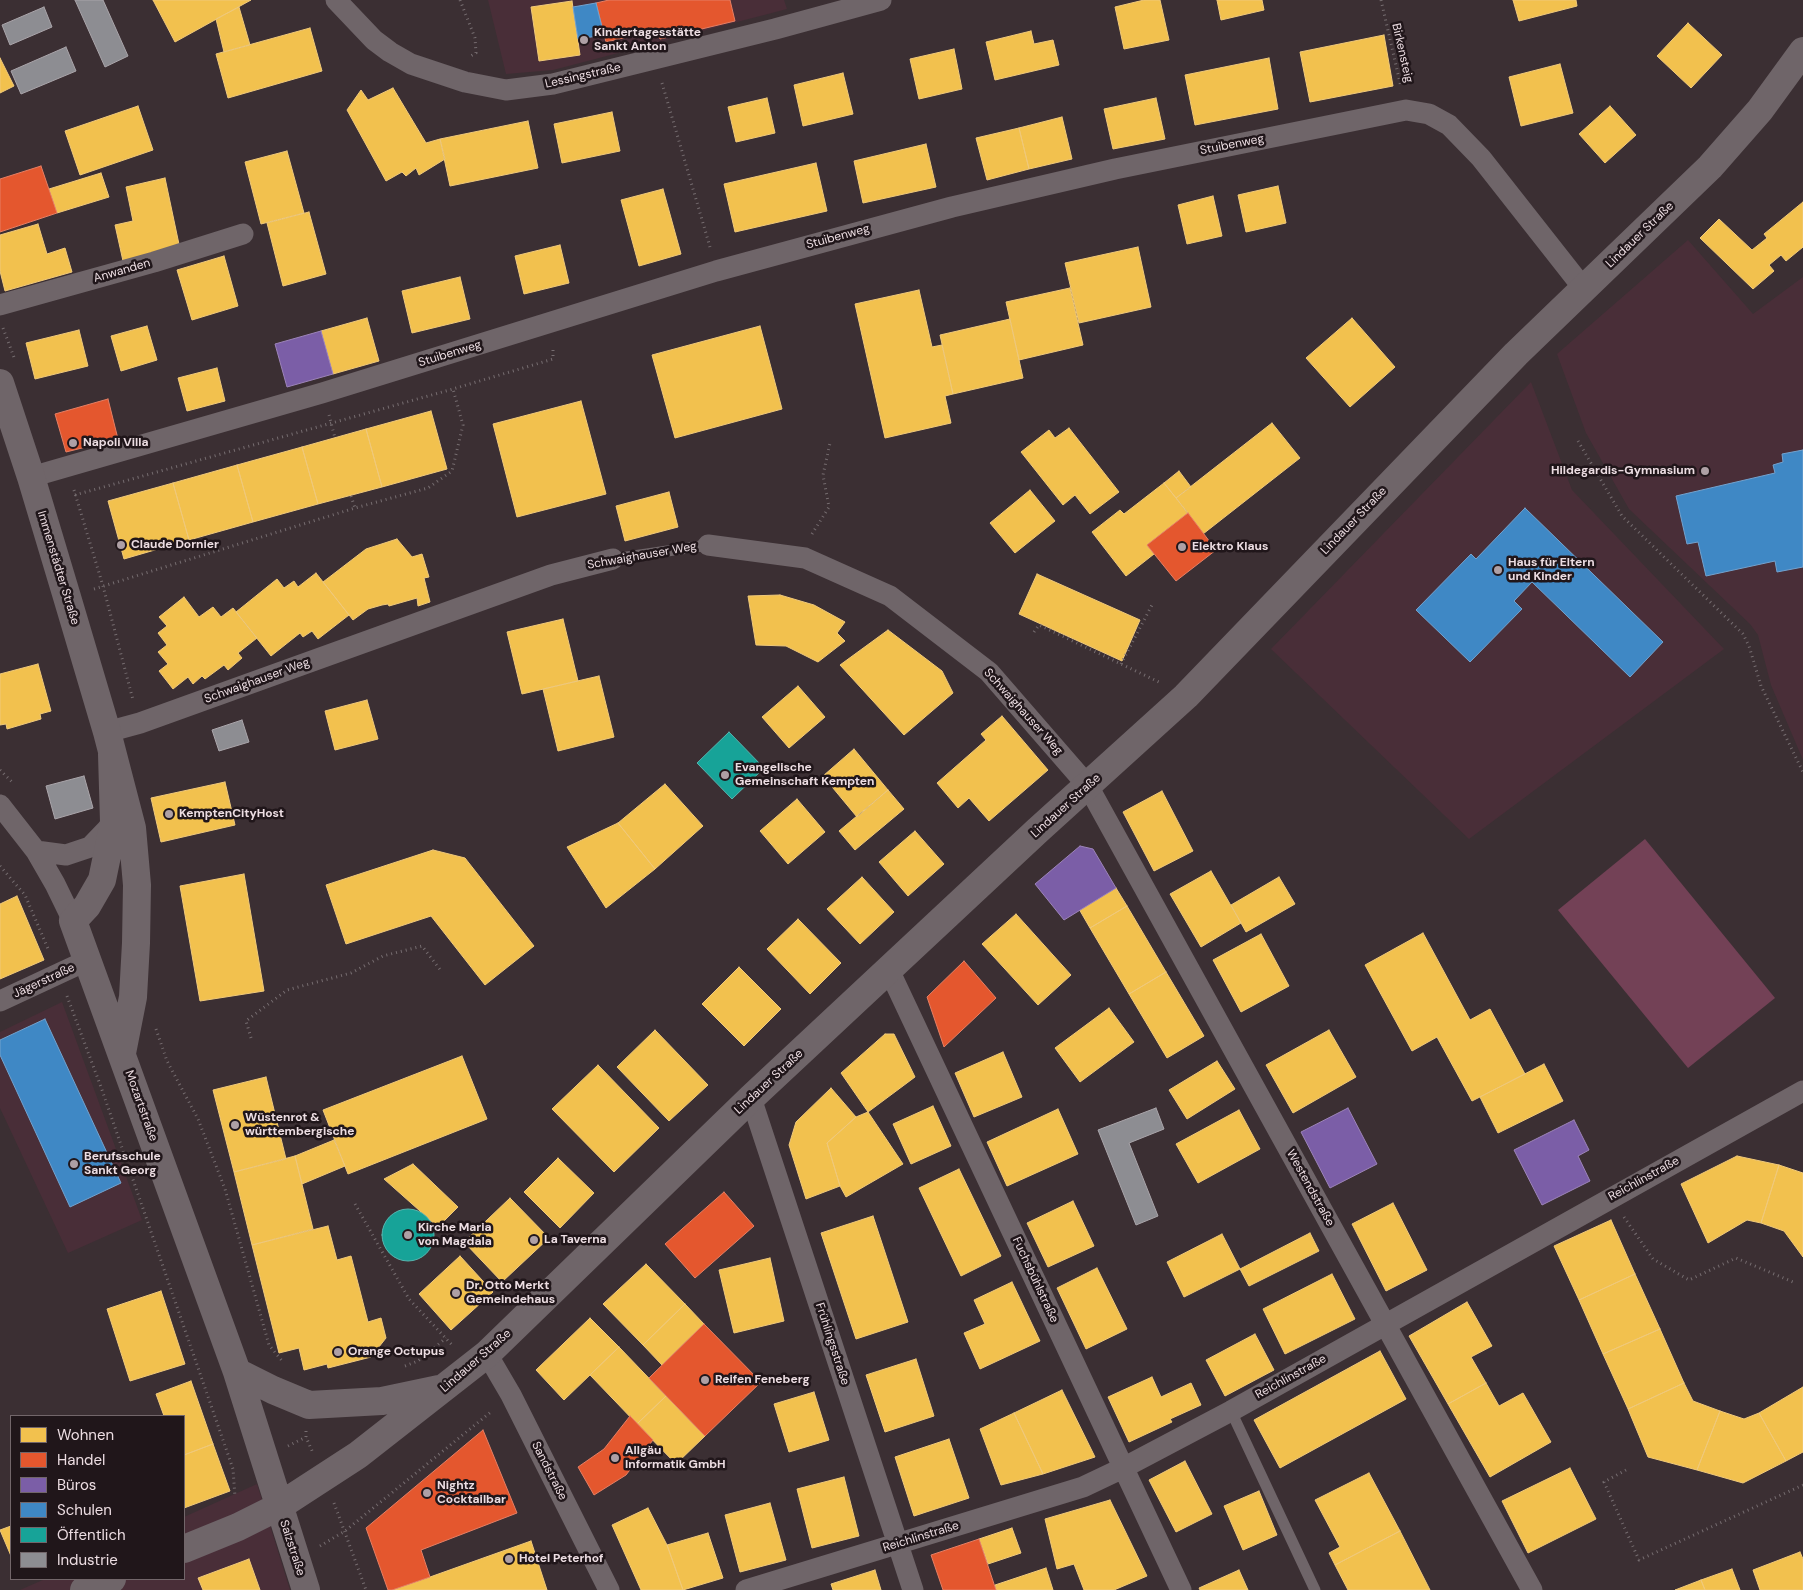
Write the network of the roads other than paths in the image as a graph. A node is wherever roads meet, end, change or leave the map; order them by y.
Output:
1 (336, 0) edge
2 (880, 0) edge
3 (1800, 65) edge
4 (243, 234) dead end
5 (1584, 289) junction
6 (0, 305) edge
7 (0, 383) edge
8 (31, 477) junction
9 (708, 544) joint
10 (613, 559) joint
11 (109, 743) junction
12 (1088, 786) junction
13 (0, 805) edge
14 (114, 822) junction
15 (36, 851) junction
16 (73, 921) junction
17 (88, 960) junction
18 (889, 970) junction
19 (0, 1001) edge
20 (122, 1053) junction
21 (1803, 1091) edge
22 (751, 1098) junction
23 (1385, 1324) junction
24 (480, 1360) junction
25 (237, 1372) junction
26 (445, 1388) junction
27 (1231, 1411) junction
28 (1123, 1468) junction
29 (278, 1507) junction
30 (898, 1545) junction
31 (185, 1549) edge
32 (109, 1580) edge
33 (84, 1590) edge
34 (306, 1590) edge
35 (609, 1590) edge
36 (746, 1590) edge
37 (913, 1590) edge
38 (1181, 1590) edge
39 (1315, 1590) edge
40 (1532, 1590) edge

1 - 2 street, Lessingstraße
3 - 5 street, Lindauer Straße
4 - 6 street, Anwanden
5 - 8 street, Stuibenweg
5 - 12 street, Lindauer Straße
7 - 8 street, Immenstädter Straße
8 - 11 street, Immenstädter Straße
9 - 10 lane, Schwaighauser Weg
9 - 12 street, Schwaighauser Weg
10 - 11 street, Schwaighauser Weg
11 - 14 street, Immenstädter Straße
11 - 20 street, Immenstädter Straße
12 - 18 street, Lindauer Straße
12 - 23 street, Westendstraße
13 - 15 street, Mozartstraße
14 - 15 street
14 - 16 street, Immenstädter Straße
15 - 16 street, Mozartstraße
16 - 17 street, Mozartstraße
17 - 19 street, Jägerstraße
17 - 20 street, Mozartstraße
18 - 22 street, Lindauer Straße
18 - 28 street, Fuchsbühlstraße
20 - 25 street, Mozartstraße
21 - 23 street, Reichlinstraße
22 - 24 street, Lindauer Straße
22 - 30 street, Frühlingsstraße
23 - 27 street, Reichlinstraße
23 - 40 street, Westendstraße
24 - 26 street, Lindauer Straße
24 - 35 street, Sandstraße
25 - 26 street
25 - 29 street, Mozartstraße
26 - 29 street, Lindauer Straße
27 - 28 street, Reichlinstraße
27 - 39 lane
28 - 30 street, Reichlinstraße
28 - 38 street, Fuchsbühlstraße
29 - 31 street, Lindauer Straße
29 - 34 street, Salzstraße
30 - 36 street, Reichlinstraße
30 - 37 street, Frühlingsstraße
32 - 33 street

